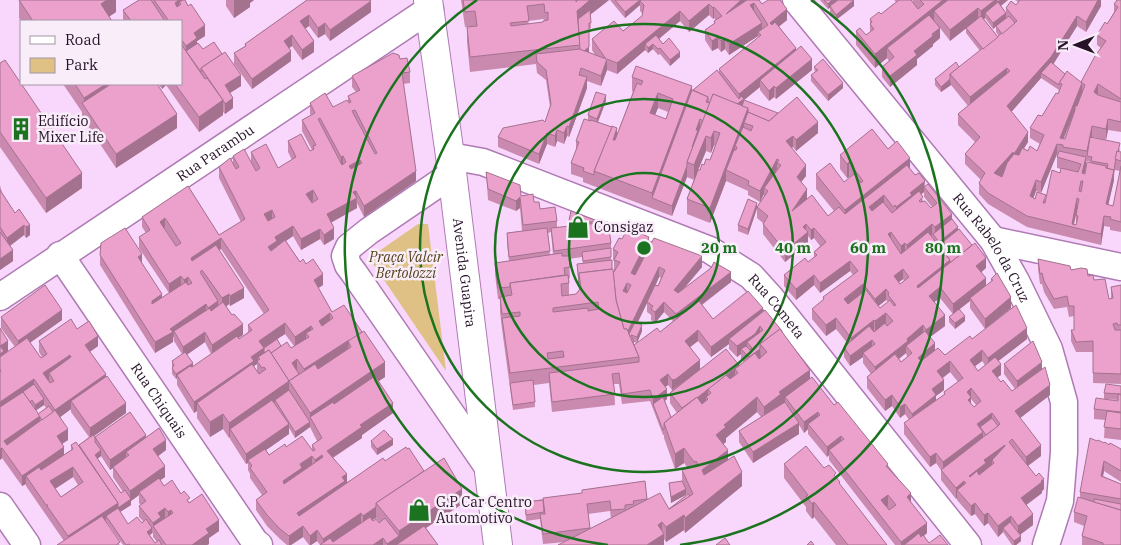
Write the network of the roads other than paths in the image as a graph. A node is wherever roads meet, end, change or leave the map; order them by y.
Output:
1 (796, 0) edge
2 (429, 4) edge
3 (450, 165) junction
4 (993, 240) junction
5 (60, 255) junction
6 (1121, 267) edge
7 (0, 297) edge
8 (488, 468) junction
9 (0, 506) edge
10 (255, 544) edge
11 (27, 545) edge
12 (498, 545) edge
13 (968, 545) edge
14 (1046, 545) edge

1 - 4 street, Rua Rabelo da Cruz
2 - 3 main road, Avenida Guapira
2 - 5 street, Rua Parambu
3 - 8 main road, Avenida Guapira
3 - 8 street
3 - 13 street, Rua Cometa
4 - 6 street
4 - 14 street, Rua Rabelo da Cruz
5 - 7 street, Rua Parambu
5 - 10 street, Rua Chiquais
8 - 12 main road, Avenida Guapira
9 - 11 street

